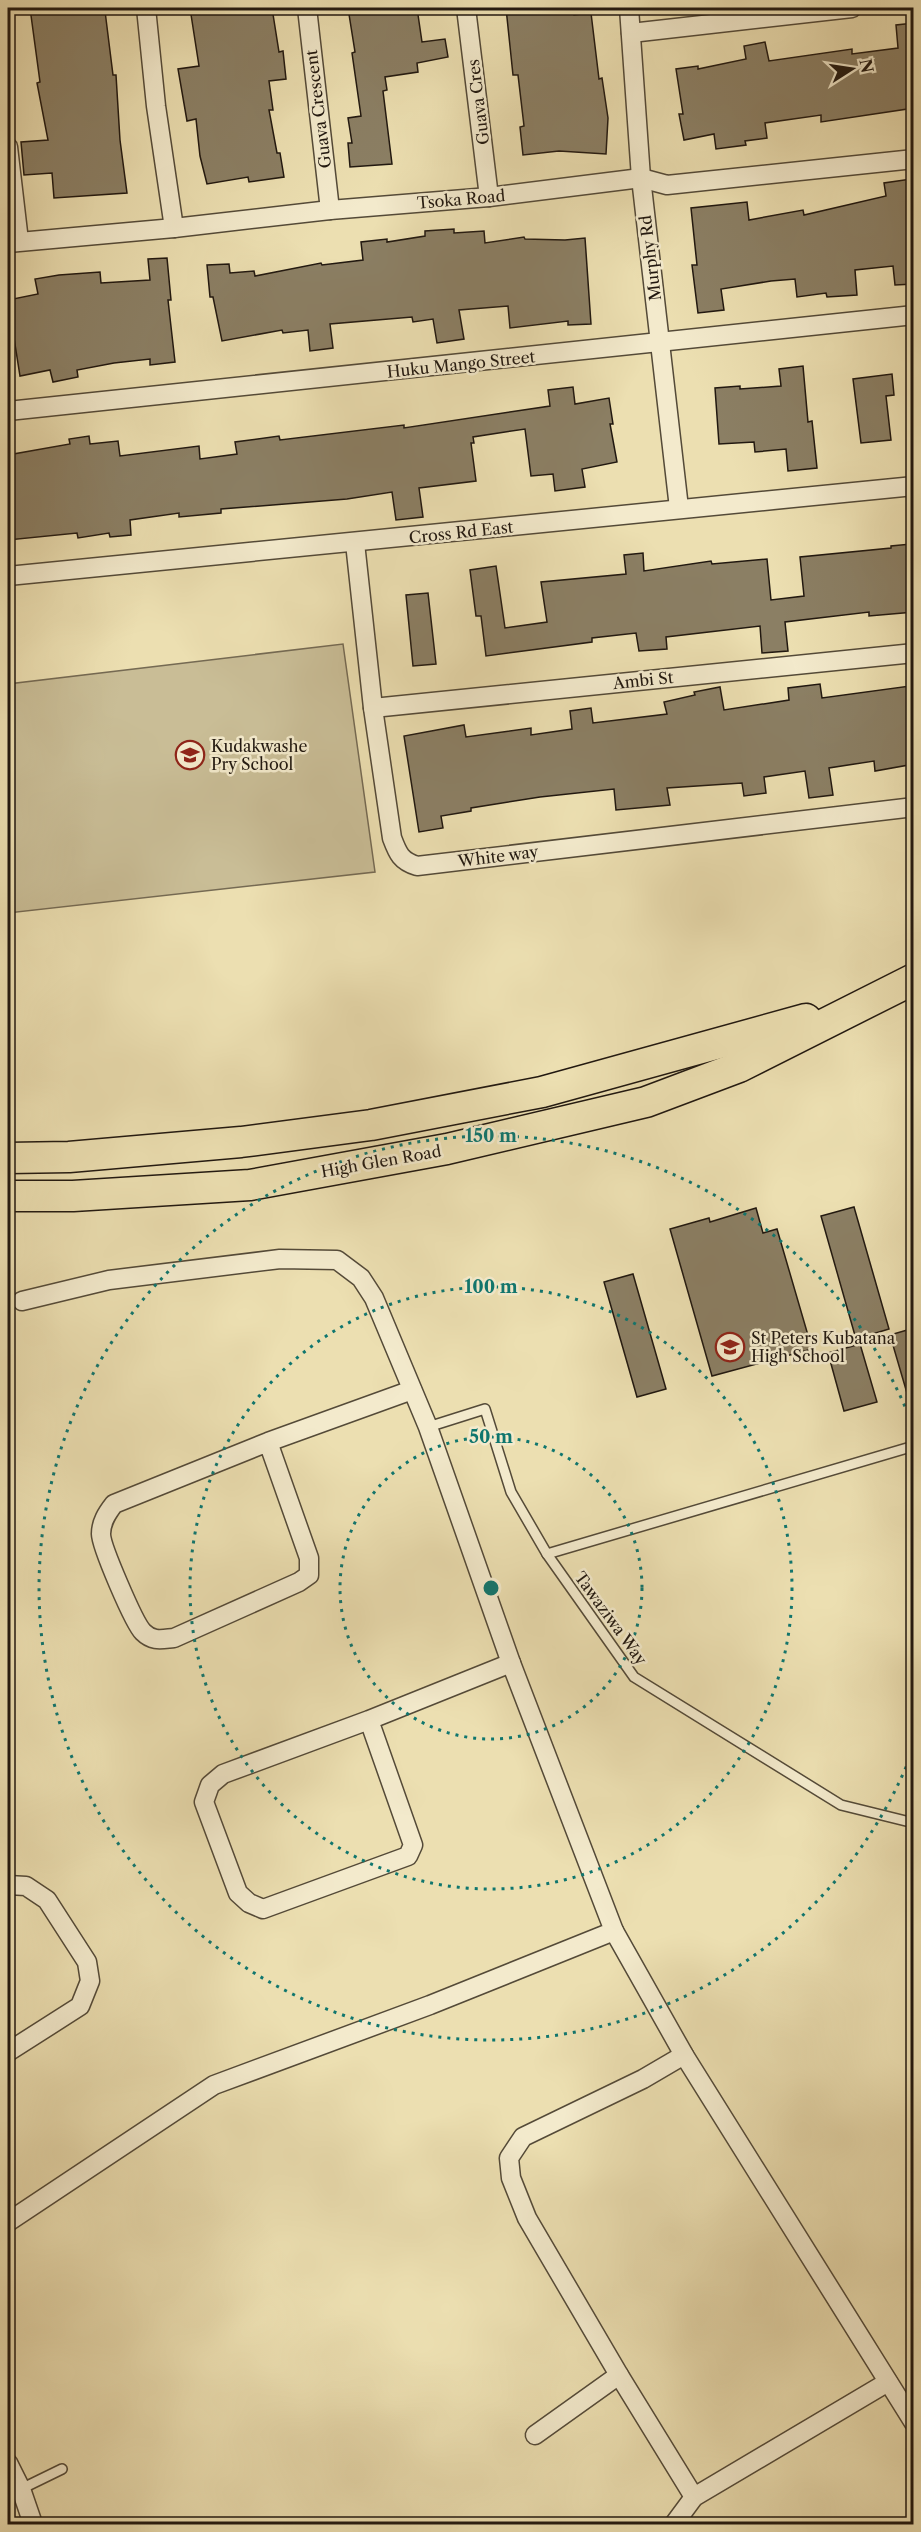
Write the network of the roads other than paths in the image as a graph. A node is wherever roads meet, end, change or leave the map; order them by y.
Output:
1 (146, 8) edge
2 (307, 8) edge
3 (466, 8) edge
4 (629, 8) edge
5 (852, 8) edge
6 (631, 33) junction
7 (8, 147) edge
8 (914, 159) edge
9 (641, 178) junction
10 (489, 197) junction
11 (330, 210) junction
12 (174, 228) junction
13 (13, 242) edge
14 (914, 315) edge
15 (660, 343) junction
16 (8, 411) edge
17 (914, 486) edge
18 (679, 508) junction
19 (355, 543) junction
20 (8, 576) edge
21 (914, 652) edge
22 (373, 708) junction
23 (914, 807) edge
24 (914, 979) edge
25 (872, 1000) junction
26 (8, 1158) edge
27 (8, 1196) edge
28 (22, 1301) dead end
29 (412, 1390) junction
30 (428, 1427) junction
31 (268, 1442) junction
32 (914, 1446) edge
33 (547, 1554) junction
34 (512, 1663) junction
35 (369, 1720) junction
36 (914, 1823) edge
37 (8, 1885) edge
38 (614, 1931) junction
39 (8, 2052) edge
40 (684, 2055) junction
41 (8, 2222) edge
42 (618, 2375) junction
43 (888, 2382) junction
44 (914, 2423) edge
45 (535, 2434) dead end
46 (8, 2463) edge
47 (62, 2469) dead end
48 (21, 2489) junction
49 (694, 2497) junction
50 (33, 2524) edge
51 (674, 2524) edge

1 - 12 street
2 - 11 street, Guava Crescent
3 - 10 street, Guava Cres
4 - 6 street, Murphy Rd
5 - 6 street
6 - 9 street, Murphy Rd
7 - 13 street
8 - 9 street, Tsoka Road
9 - 10 street, Tsoka Road
9 - 15 street, Murphy Rd
10 - 11 street, Tsoka Road
11 - 12 street, Tsoka Road
12 - 13 street, Tsoka Road
14 - 15 street, Huku Mango Street
15 - 16 street, Huku Mango Street
15 - 18 street, Murphy Rd
17 - 18 street, Cross Rd East
18 - 19 street, Cross Rd East
19 - 20 street, Cross Rd East
19 - 22 street, White way
21 - 22 street, Ambi St
22 - 23 street, White way
24 - 25 main road, High Glen Road
25 - 26 main road, High Glen Road
25 - 27 main road, High Glen Road
28 - 29 street
29 - 30 street
29 - 31 street
30 - 33 lane, Tawaziwa Way
30 - 34 street
31 - 31 street
32 - 33 lane
33 - 36 lane, Tawaziwa Way
34 - 35 street
34 - 38 street
35 - 35 street
37 - 39 street
38 - 40 street
38 - 41 street
40 - 42 street
40 - 43 street
42 - 45 street
42 - 49 street
43 - 44 street
43 - 49 street
46 - 48 street
47 - 48 lane
48 - 50 street
49 - 51 street

